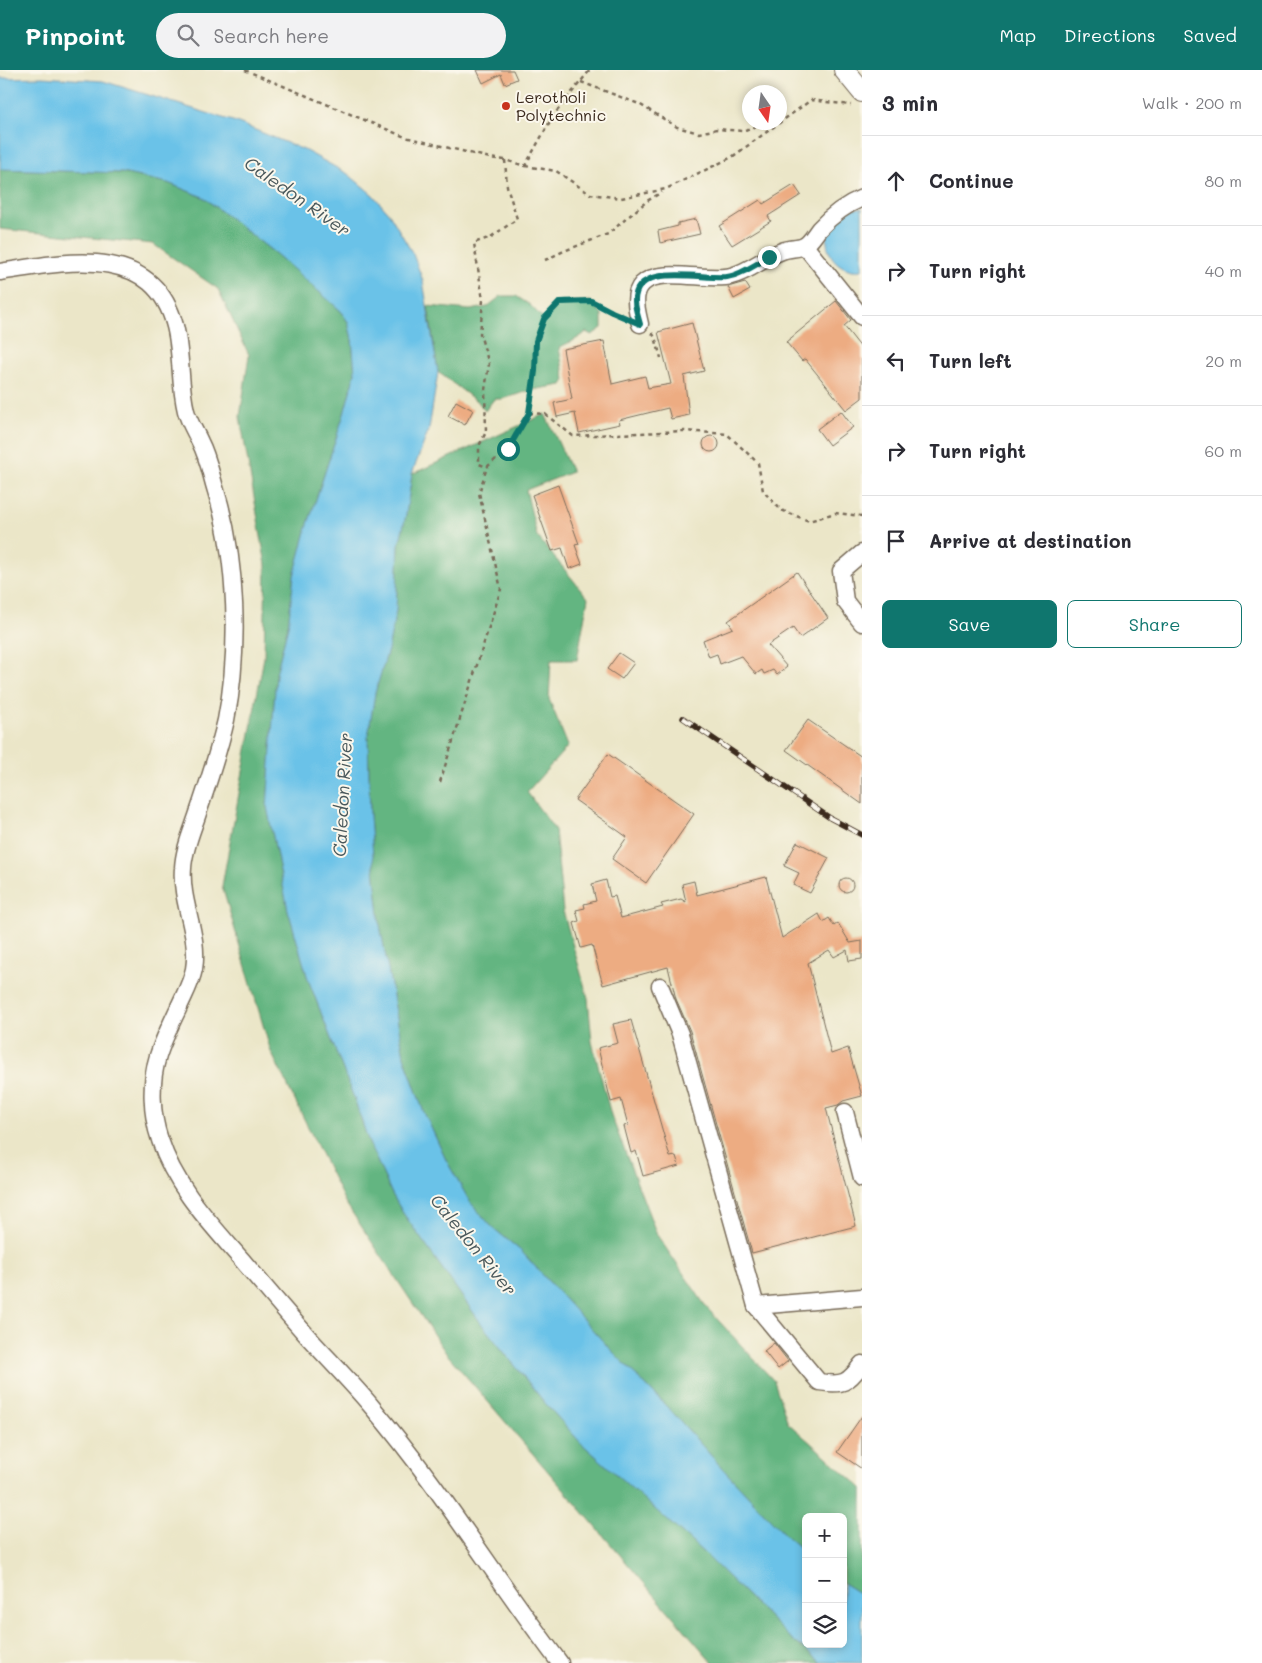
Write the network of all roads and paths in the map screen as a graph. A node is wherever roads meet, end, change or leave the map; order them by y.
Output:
1 (245, 70) edge
2 (590, 70) edge
3 (844, 70) edge
4 (581, 82) junction
5 (858, 99) edge
6 (790, 115) junction
7 (787, 116) edge
8 (745, 130) edge
9 (505, 160) junction
10 (525, 166) junction
11 (666, 190) junction
12 (862, 198) edge
13 (805, 246) junction
14 (545, 260) dead end
15 (0, 272) edge
16 (862, 316) edge
17 (640, 324) junction
18 (661, 358) dead end
19 (529, 413) junction
20 (486, 467) junction
21 (862, 516) edge
22 (862, 553) edge
23 (862, 623) edge
24 (440, 782) dead end
25 (660, 986) dead end
26 (845, 1112) dead end
27 (862, 1178) edge
28 (862, 1297) edge
29 (756, 1306) junction
30 (862, 1364) edge
31 (560, 1663) edge

1 - 9 path
2 - 4 path
3 - 5 main road
4 - 8 path
4 - 10 path
5 - 6 path
6 - 7 path
6 - 11 path
9 - 10 path
9 - 20 path
10 - 11 path
11 - 14 path
12 - 13 street
13 - 16 street
13 - 17 street
15 - 31 street
17 - 18 path
17 - 19 path
19 - 20 path
19 - 21 path
20 - 24 path
22 - 23 street
25 - 29 street
26 - 27 street
28 - 29 street
29 - 30 street

